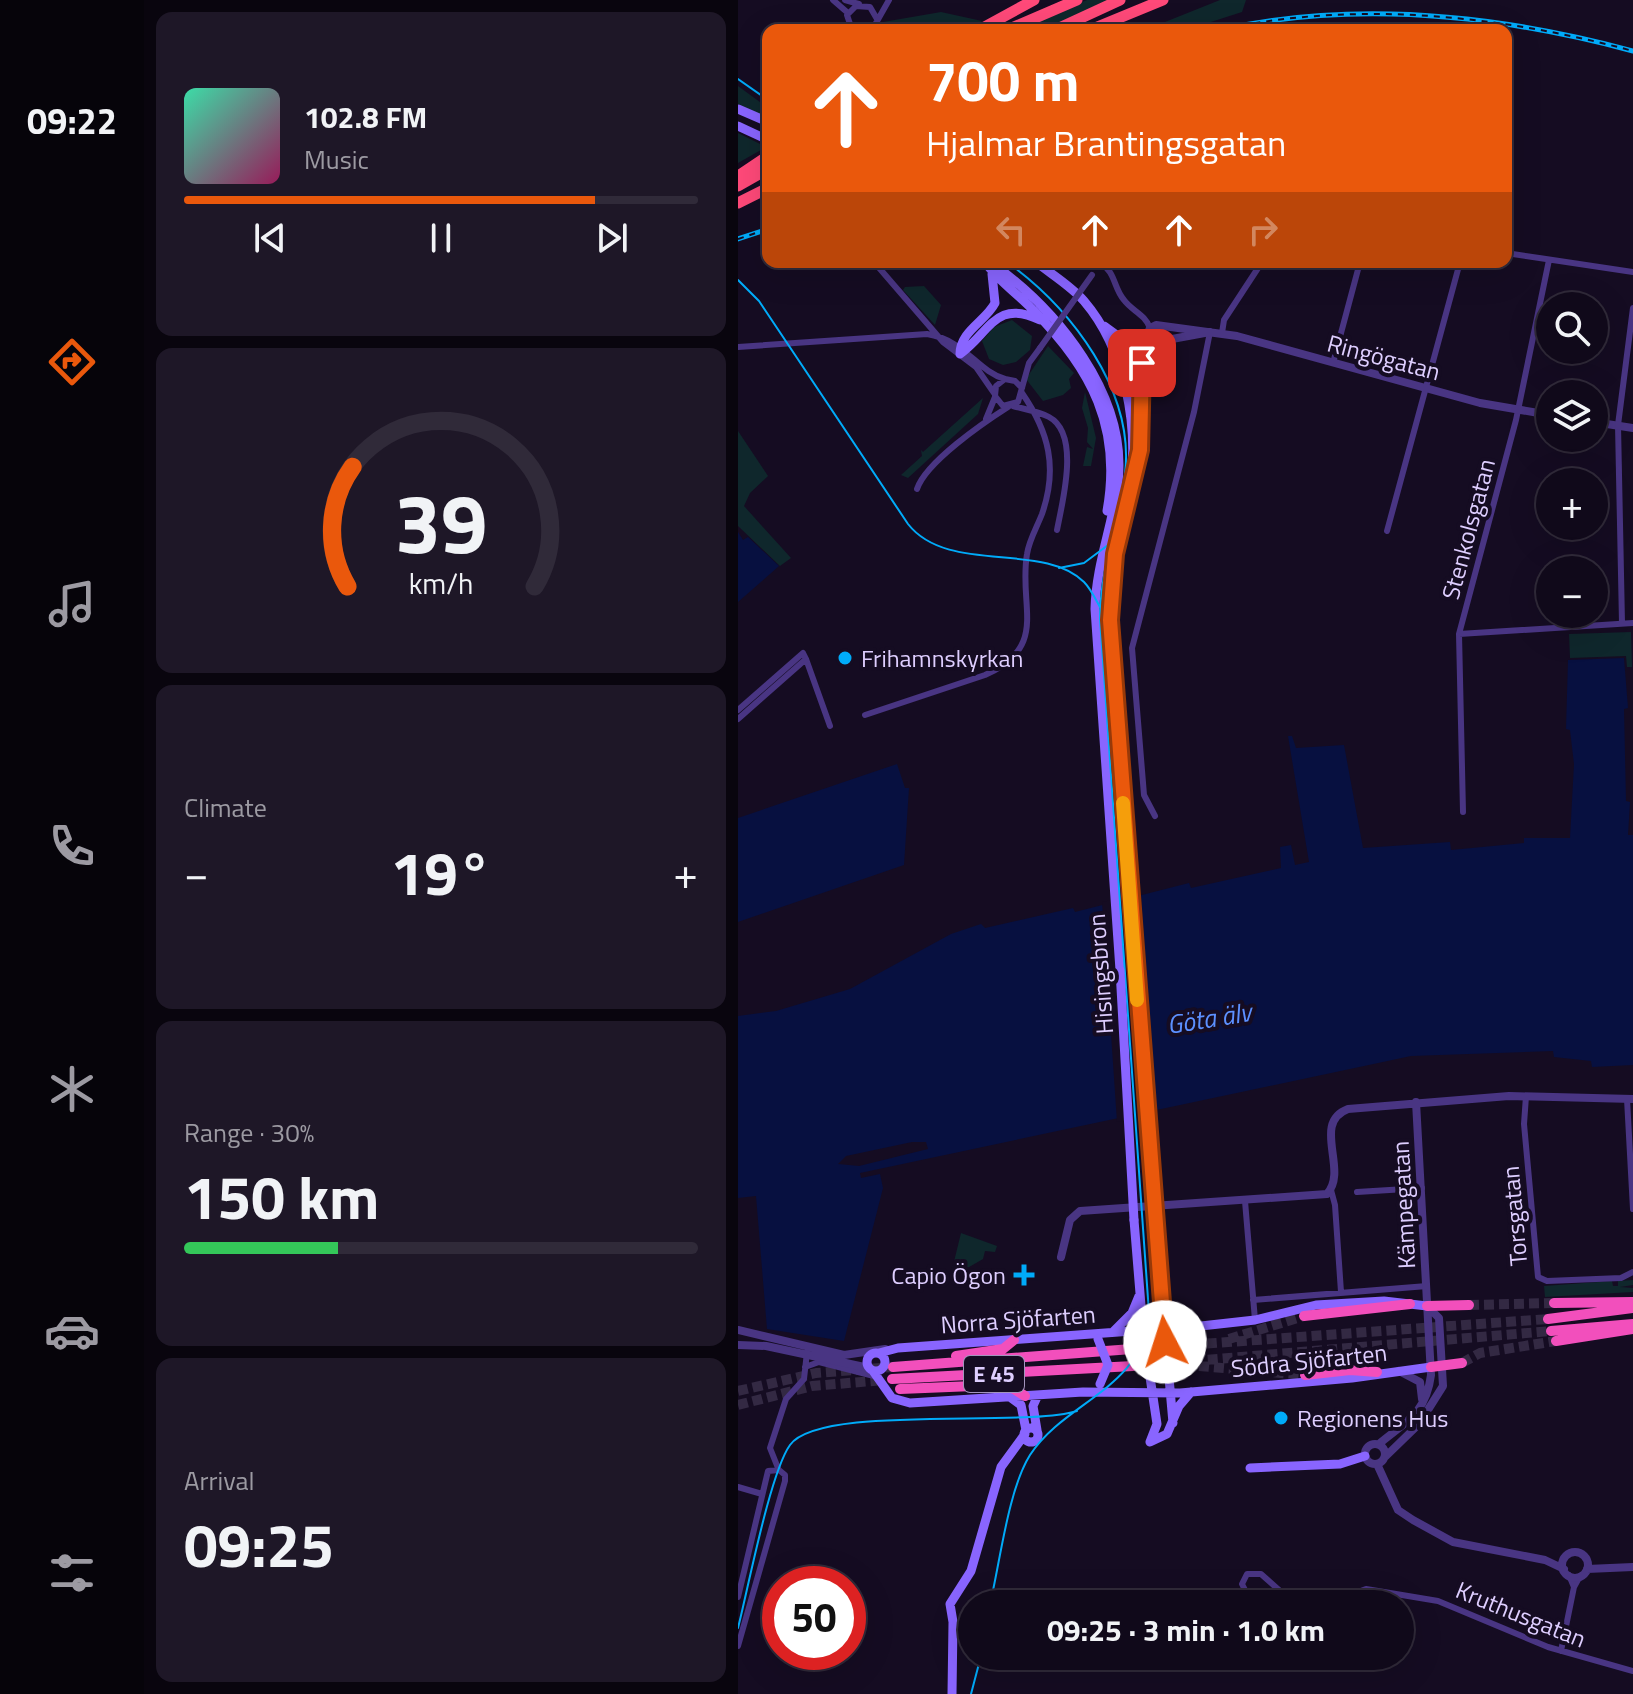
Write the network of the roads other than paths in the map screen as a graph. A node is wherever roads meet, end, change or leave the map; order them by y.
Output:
1 (833, 0) edge
2 (845, 0) edge
3 (877, 0) edge
4 (889, 0) edge
5 (1032, 0) edge
6 (1077, 0) edge
7 (1120, 0) edge
8 (1163, 0) edge
9 (1175, 0) edge
10 (861, 4) junction
11 (848, 13) junction
12 (851, 24) edge
13 (876, 24) edge
14 (877, 24) edge
15 (990, 24) edge
16 (1021, 24) edge
17 (1068, 24) edge
18 (1105, 24) edge
19 (1121, 24) edge
20 (739, 109) edge
21 (762, 119) edge
22 (738, 126) edge
23 (762, 137) edge
24 (753, 168) edge
25 (738, 176) edge
26 (738, 186) edge
27 (762, 191) edge
28 (738, 203) edge
29 (1512, 254) edge
30 (1549, 260) junction
31 (879, 268) edge
32 (990, 268) edge
33 (992, 268) edge
34 (993, 268) edge
35 (1043, 268) edge
36 (1051, 268) edge
37 (1096, 268) edge
38 (1108, 268) edge
39 (1258, 268) edge
40 (1358, 268) edge
41 (1458, 268) edge
42 (1633, 272) edge
43 (1052, 275) junction
44 (1633, 308) edge
45 (1095, 317) junction
46 (1043, 321) junction
47 (1150, 328) junction
48 (1210, 332) junction
49 (1222, 333) junction
50 (938, 336) junction
51 (976, 338) junction
52 (1146, 338) junction
53 (738, 347) edge
54 (1157, 348) junction
55 (962, 351) junction
56 (978, 359) junction
57 (1029, 363) junction
58 (1332, 364) junction
59 (1007, 379) junction
60 (1426, 389) junction
61 (1022, 391) junction
62 (995, 395) junction
63 (1010, 406) junction
64 (1518, 411) junction
65 (1536, 413) edge
66 (1038, 415) junction
67 (984, 422) junction
68 (1608, 424) edge
69 (1618, 425) junction
70 (1633, 428) edge
71 (917, 489) dead end
72 (1129, 490) junction
73 (1057, 530) dead end
74 (1387, 531) dead end
75 (1101, 551) junction
76 (1622, 623) junction
77 (1633, 623) edge
78 (1459, 634) junction
79 (806, 659) junction
80 (738, 710) edge
81 (865, 715) dead end
82 (738, 719) edge
83 (830, 726) dead end
84 (1463, 812) dead end
85 (1155, 816) dead end
86 (1526, 1096) junction
87 (1630, 1099) edge
88 (1416, 1102) junction
89 (1422, 1188) junction
90 (1331, 1190) junction
91 (1357, 1192) dead end
92 (1245, 1201) junction
93 (1633, 1209) edge
94 (1061, 1257) dead end
95 (1633, 1272) edge
96 (1427, 1286) junction
97 (1341, 1292) junction
98 (1140, 1293) junction
99 (1161, 1299) junction
100 (1253, 1300) junction
101 (1633, 1302) edge
102 (1554, 1303) tunnel mouth
103 (1410, 1304) junction
104 (1469, 1305) tunnel mouth
105 (1427, 1306) junction
106 (1633, 1308) edge
107 (1591, 1315) junction
108 (1633, 1315) edge
109 (1304, 1316) tunnel mouth
110 (1548, 1319) tunnel mouth
111 (1255, 1320) junction
112 (1201, 1326) junction
113 (1633, 1327) edge
114 (1163, 1328) junction
115 (738, 1330) edge
116 (1143, 1330) junction
117 (1113, 1332) junction
118 (1554, 1336) tunnel mouth
119 (1093, 1337) junction
120 (1014, 1340) junction
121 (738, 1345) edge
122 (898, 1348) junction
123 (1132, 1349) tunnel mouth
124 (807, 1352) junction
125 (1462, 1363) tunnel mouth
126 (1133, 1366) tunnel mouth
127 (1443, 1366) junction
128 (805, 1367) junction
129 (1431, 1367) junction
130 (871, 1369) junction
131 (1399, 1370) junction
132 (1377, 1372) junction
133 (1305, 1375) tunnel mouth
134 (888, 1384) junction
135 (900, 1389) dead end
136 (1083, 1392) junction
137 (1152, 1392) junction
138 (1191, 1392) junction
139 (1169, 1393) junction
140 (1038, 1395) junction
141 (1025, 1396) junction
142 (1010, 1397) junction
143 (1422, 1404) junction
144 (1171, 1427) junction
145 (1029, 1432) junction
146 (1379, 1444) junction
147 (1365, 1456) junction
148 (1381, 1461) junction
149 (1250, 1468) dead end
150 (779, 1470) junction
151 (738, 1487) edge
152 (762, 1494) junction
153 (738, 1543) edge
154 (748, 1546) junction
155 (1567, 1555) junction
156 (1586, 1557) junction
157 (1545, 1560) junction
158 (1602, 1566) junction
159 (1633, 1567) edge
160 (1566, 1572) junction
161 (1584, 1573) junction
162 (1574, 1587) junction
163 (1245, 1590) edge
164 (1279, 1590) edge
165 (1414, 1596) edge
166 (738, 1597) edge
167 (738, 1646) edge
168 (1561, 1651) junction
169 (1633, 1671) edge
170 (952, 1694) edge

1 - 11 street
2 - 10 street
3 - 10 street
4 - 14 street
5 - 15 highway
6 - 16 highway
7 - 17 highway
8 - 18 highway
9 - 19 highway
10 - 11 street
10 - 13 street
11 - 12 street
20 - 21 main road
22 - 23 main road
24 - 25 highway
24 - 26 highway
27 - 28 highway
29 - 30 street
30 - 42 street
30 - 64 street, Stenkolsgatan
31 - 50 street
32 - 55 main road
33 - 46 main road
34 - 75 main road
35 - 43 main road
36 - 43 main road
37 - 57 street, bridge
38 - 47 street
39 - 49 street
40 - 58 street
41 - 60 street
43 - 45 main road
44 - 69 street
45 - 52 main road
45 - 72 main road
46 - 51 main road
46 - 75 main road
47 - 48 street, Ringögatan
47 - 52 street
48 - 49 street, Ringögatan
48 - 54 street, Ringögatan
48 - 85 street
49 - 58 street, Ringögatan
50 - 53 street
50 - 55 street
51 - 55 main road
51 - 56 street
52 - 54 street
54 - 72 main road
55 - 56 street
55 - 62 street
56 - 59 street
57 - 59 street
57 - 61 street
58 - 60 street, Ringögatan
59 - 61 street
59 - 62 street
60 - 64 street, Ringögatan
60 - 74 street
61 - 63 street
61 - 66 street
62 - 63 street
62 - 67 street
63 - 66 street
63 - 67 street
64 - 65 street, Ringögatan
64 - 78 street, Stenkolsgatan
66 - 73 street
66 - 81 street
67 - 71 street
68 - 69 street
69 - 70 street
69 - 76 street
72 - 99 main road, Hisingsbron, bridge
75 - 98 main road, Hisingsbron, bridge
76 - 77 street
76 - 78 street
78 - 84 street, Stenkolsgatan
79 - 80 street
79 - 82 street
79 - 83 street
86 - 87 street
86 - 88 street
86 - 95 street, Torsgatan
87 - 93 street
88 - 89 street, Kämpegatan
88 - 90 street
89 - 91 street
89 - 96 street, Kämpegatan
90 - 92 street
90 - 97 street
92 - 94 street
92 - 100 street
96 - 97 street
96 - 105 street, Kämpegatan
97 - 100 street
98 - 116 main road, Hisingsbron
98 - 117 main road
99 - 112 main road
99 - 114 main road, Hisingsbron
100 - 111 street
101 - 102 highway
103 - 105 main road, Norra Sjöfarten
103 - 109 highway
103 - 111 main road, Norra Sjöfarten
104 - 105 highway
105 - 127 street, Kämpegatan
105 - 129 street, Kämpegatan
106 - 107 highway
107 - 108 highway
107 - 110 highway
111 - 112 main road, Norra Sjöfarten
112 - 114 main road, Norra Sjöfarten
113 - 118 highway
114 - 116 main road, Norra Sjöfarten
114 - 139 main road, Hisingsbron
115 - 124 street
116 - 117 main road, Norra Sjöfarten
116 - 137 main road, Hisingsbron
117 - 119 main road, Norra Sjöfarten
119 - 120 main road, Norra Sjöfarten
119 - 136 main road, Södra Sjöfarten, bridge
120 - 122 main road, Norra Sjöfarten
120 - 123 highway, E 45
121 - 124 street
122 - 124 street
122 - 130 main road
124 - 128 street
124 - 130 street
125 - 127 highway
126 - 134 highway, E 45
127 - 129 highway
127 - 148 street, Kämpegatan
128 - 134 street
128 - 150 street
129 - 131 main road, Södra Sjöfarten
129 - 143 street, Kämpegatan
130 - 134 main road
131 - 132 main road, Södra Sjöfarten
131 - 143 street
132 - 133 highway
132 - 138 main road, Södra Sjöfarten
134 - 142 main road, Södra Sjöfarten
135 - 141 highway
136 - 137 main road, Södra Sjöfarten
136 - 140 main road, Södra Sjöfarten
137 - 139 main road, Södra Sjöfarten
137 - 144 main road, Hisingsbron
138 - 139 main road, Södra Sjöfarten
138 - 144 main road
139 - 144 main road, Hisingsbron
140 - 141 main road, Södra Sjöfarten
140 - 145 main road
141 - 142 main road, Södra Sjöfarten
142 - 145 main road
143 - 146 street, Kämpegatan
145 - 170 main road
146 - 147 street
146 - 148 street
147 - 148 street
147 - 149 main road
148 - 157 street
150 - 152 street
150 - 167 street
151 - 152 street
152 - 154 street
153 - 154 street
154 - 166 street
155 - 156 street
155 - 157 street
155 - 160 street
156 - 158 street
156 - 161 street
157 - 160 street
158 - 159 street
158 - 161 street
160 - 161 street
160 - 162 street
161 - 162 street
162 - 168 street
163 - 164 street, Kruthusgatan
165 - 168 street, Kruthusgatan
168 - 169 street, Kruthusgatan

